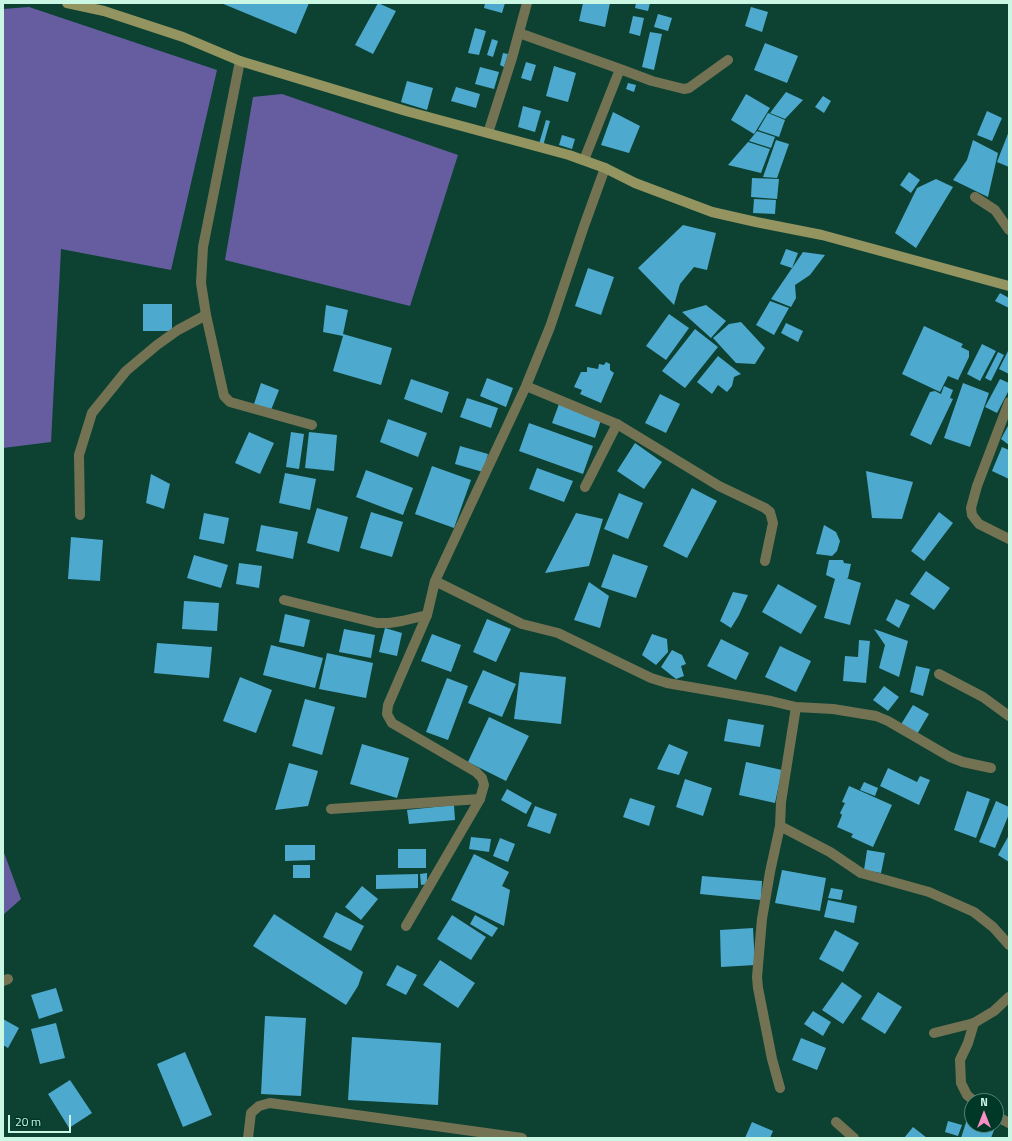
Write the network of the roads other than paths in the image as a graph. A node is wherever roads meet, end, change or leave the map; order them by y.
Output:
1 (67, 3) edge
2 (527, 3) edge
3 (519, 33) junction
4 (240, 60) junction
5 (728, 60) dead end
6 (620, 69) junction
7 (488, 133) junction
8 (584, 160) junction
9 (604, 168) junction
10 (975, 197) dead end
11 (1009, 230) edge
12 (1009, 286) edge
13 (206, 315) junction
14 (526, 386) junction
15 (1009, 402) edge
16 (617, 424) junction
17 (312, 425) dead end
18 (586, 487) dead end
19 (80, 515) dead end
20 (1009, 539) edge
21 (765, 561) dead end
22 (435, 581) junction
23 (284, 600) dead end
24 (427, 615) junction
25 (939, 674) dead end
26 (796, 707) junction
27 (1009, 716) edge
28 (991, 768) dead end
29 (480, 799) junction
30 (332, 809) dead end
31 (780, 826) junction
32 (406, 926) dead end
33 (1009, 945) edge
34 (1009, 997) edge
35 (974, 1023) junction
36 (934, 1033) dead end
37 (780, 1088) dead end
38 (966, 1093) edge
39 (836, 1122) dead end
40 (248, 1138) edge
41 (522, 1138) edge
42 (854, 1138) edge

1 - 4 street
2 - 3 street
3 - 6 street
3 - 7 street
4 - 7 street
4 - 13 street
5 - 6 street
6 - 8 street
7 - 8 street
8 - 9 street
9 - 12 street
9 - 14 street
10 - 11 street
13 - 17 street
13 - 19 street
14 - 16 street
14 - 22 street
15 - 20 street
16 - 18 street
16 - 21 street
22 - 24 street
22 - 26 street
23 - 24 street
24 - 29 street
25 - 27 street
26 - 28 street
26 - 31 street
29 - 30 street
29 - 32 street
31 - 33 street
31 - 37 street
34 - 35 street
35 - 36 street
35 - 38 street
39 - 42 street
40 - 41 street

